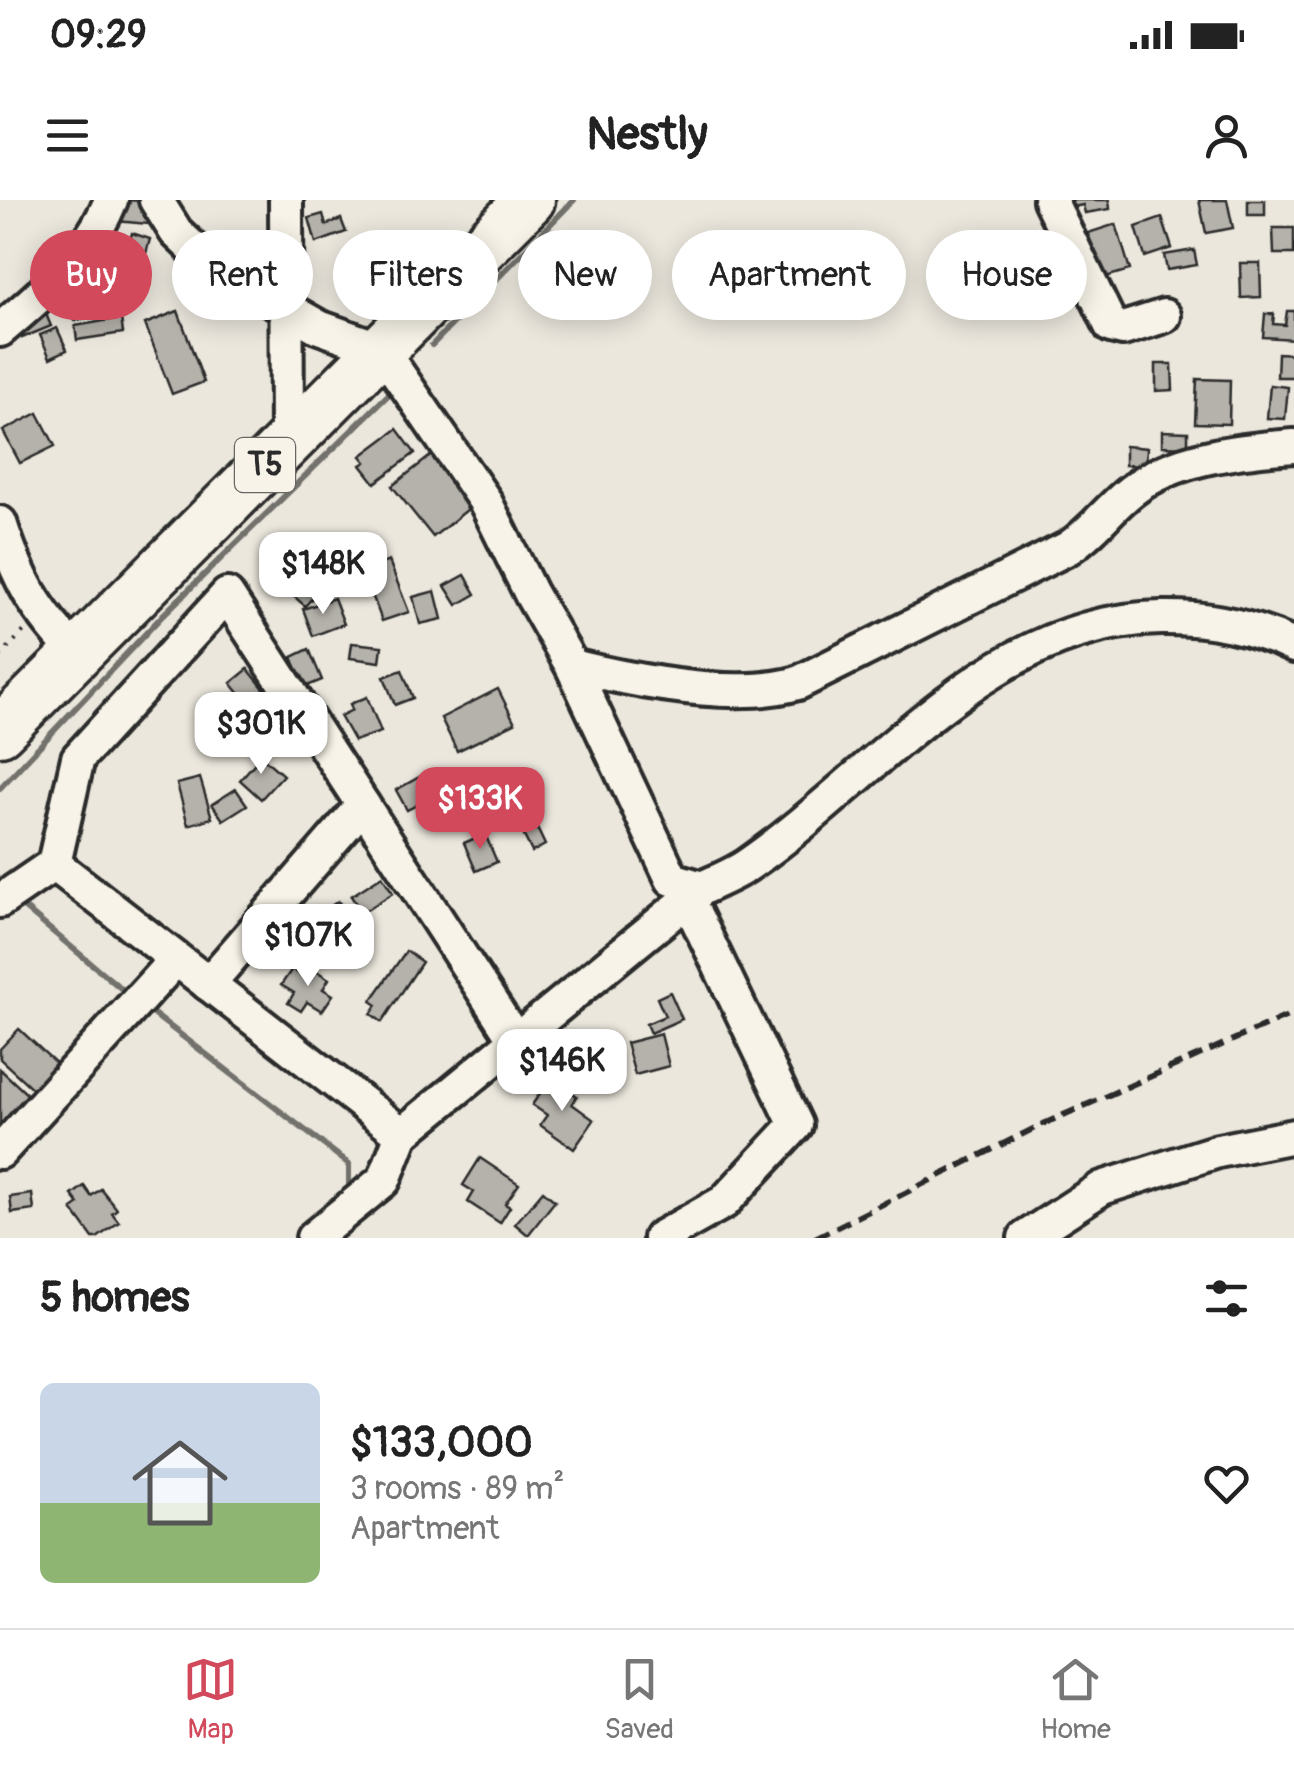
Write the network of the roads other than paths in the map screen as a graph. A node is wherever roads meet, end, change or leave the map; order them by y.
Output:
1 (111, 200) edge
2 (156, 200) edge
3 (286, 200) edge
4 (530, 200) edge
5 (1050, 200) edge
6 (175, 230) edge
7 (287, 230) edge
8 (1164, 316) dead end
9 (288, 320) edge
10 (308, 320) edge
11 (1, 326) edge
12 (382, 349) junction
13 (287, 443) junction
14 (1294, 446) edge
15 (0, 523) edge
16 (1294, 646) edge
17 (77, 654) junction
18 (572, 666) junction
19 (0, 731) edge
20 (364, 806) junction
21 (54, 864) junction
22 (694, 894) junction
23 (0, 902) edge
24 (176, 959) junction
25 (208, 984) junction
26 (516, 1041) junction
27 (402, 1134) junction
28 (1294, 1136) edge
29 (0, 1152) edge
30 (314, 1238) edge
31 (660, 1238) edge
32 (1025, 1238) edge

1 - 11 street
2 - 6 street
3 - 7 street
4 - 12 highway, T5
5 - 8 street
9 - 13 street
10 - 12 street
12 - 13 highway, T5
12 - 18 street
13 - 17 highway, T5
14 - 18 street
15 - 17 street
16 - 22 street
17 - 19 highway, T5
18 - 22 street
20 - 21 street
20 - 25 street
20 - 26 street
21 - 23 street
21 - 24 street
22 - 26 street
22 - 31 street
24 - 25 street
24 - 29 street
25 - 27 street
26 - 27 street
27 - 30 street
28 - 32 street

